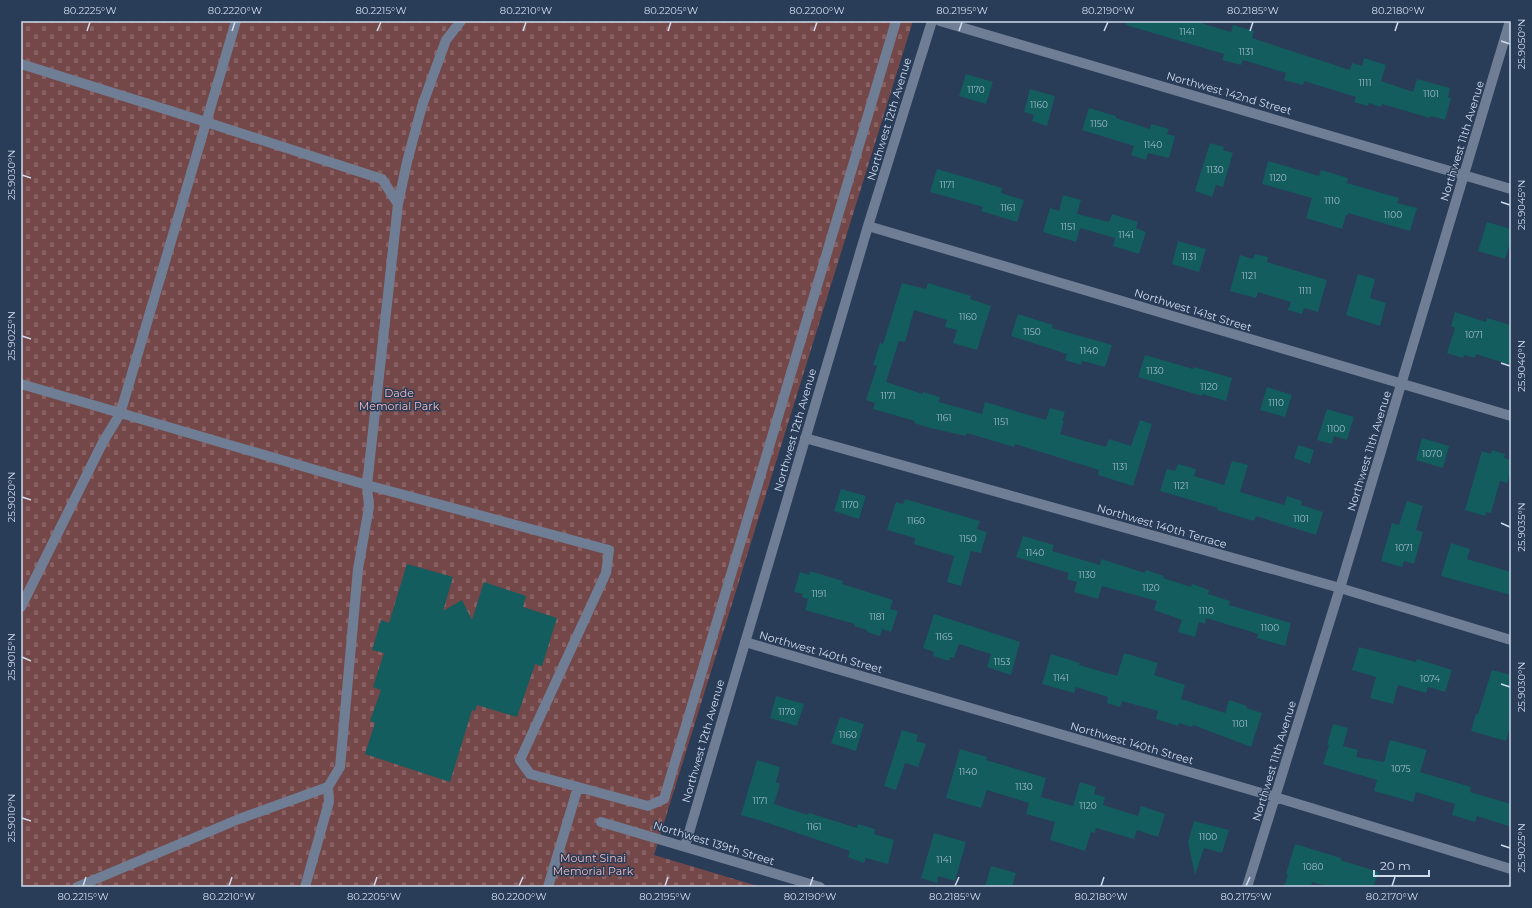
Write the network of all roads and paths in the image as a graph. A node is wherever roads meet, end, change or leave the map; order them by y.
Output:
1 (236, 21) edge
2 (461, 21) edge
3 (896, 21) edge
4 (932, 21) edge
5 (940, 21) edge
6 (1510, 21) edge
7 (21, 64) edge
8 (206, 122) junction
9 (1464, 175) junction
10 (1511, 189) edge
11 (398, 204) junction
12 (868, 226) junction
13 (21, 384) edge
14 (1401, 384) junction
15 (120, 414) junction
16 (1511, 416) edge
17 (805, 438) junction
18 (367, 485) junction
19 (1340, 588) junction
20 (21, 607) edge
21 (1511, 640) edge
22 (745, 642) junction
23 (328, 787) junction
24 (578, 787) junction
25 (1275, 797) junction
26 (602, 822) dead end
27 (684, 846) junction
28 (1511, 869) edge
29 (76, 887) edge
30 (305, 887) edge
31 (548, 887) edge
32 (820, 887) edge
33 (1247, 887) edge

1 - 8 street
2 - 11 street
3 - 24 street
4 - 12 street, Northwest 12th Avenue
5 - 9 street, Northwest 142nd Street
6 - 9 street, Northwest 11th Avenue
7 - 8 street
8 - 11 street
8 - 15 street
9 - 10 street, Northwest 142nd Street
9 - 14 street, Northwest 11th Avenue
11 - 18 street
12 - 14 street, Northwest 141st Street
12 - 17 street, Northwest 12th Avenue
13 - 15 street
14 - 16 street, Northwest 141st Street
14 - 19 street, Northwest 11th Avenue
15 - 18 street
15 - 20 street
17 - 19 street, Northwest 140th Terrace
17 - 22 street, Northwest 12th Avenue
18 - 23 street
18 - 24 street
19 - 21 street, Northwest 140th Terrace
19 - 25 street, Northwest 11th Avenue
22 - 25 street, Northwest 140th Street
22 - 27 street, Northwest 12th Avenue
23 - 29 street
23 - 30 street
24 - 31 street
25 - 28 street, Northwest 140th Street
25 - 33 street, Northwest 11th Avenue
26 - 27 street, Northwest 139th Street
27 - 32 street, Northwest 139th Street

